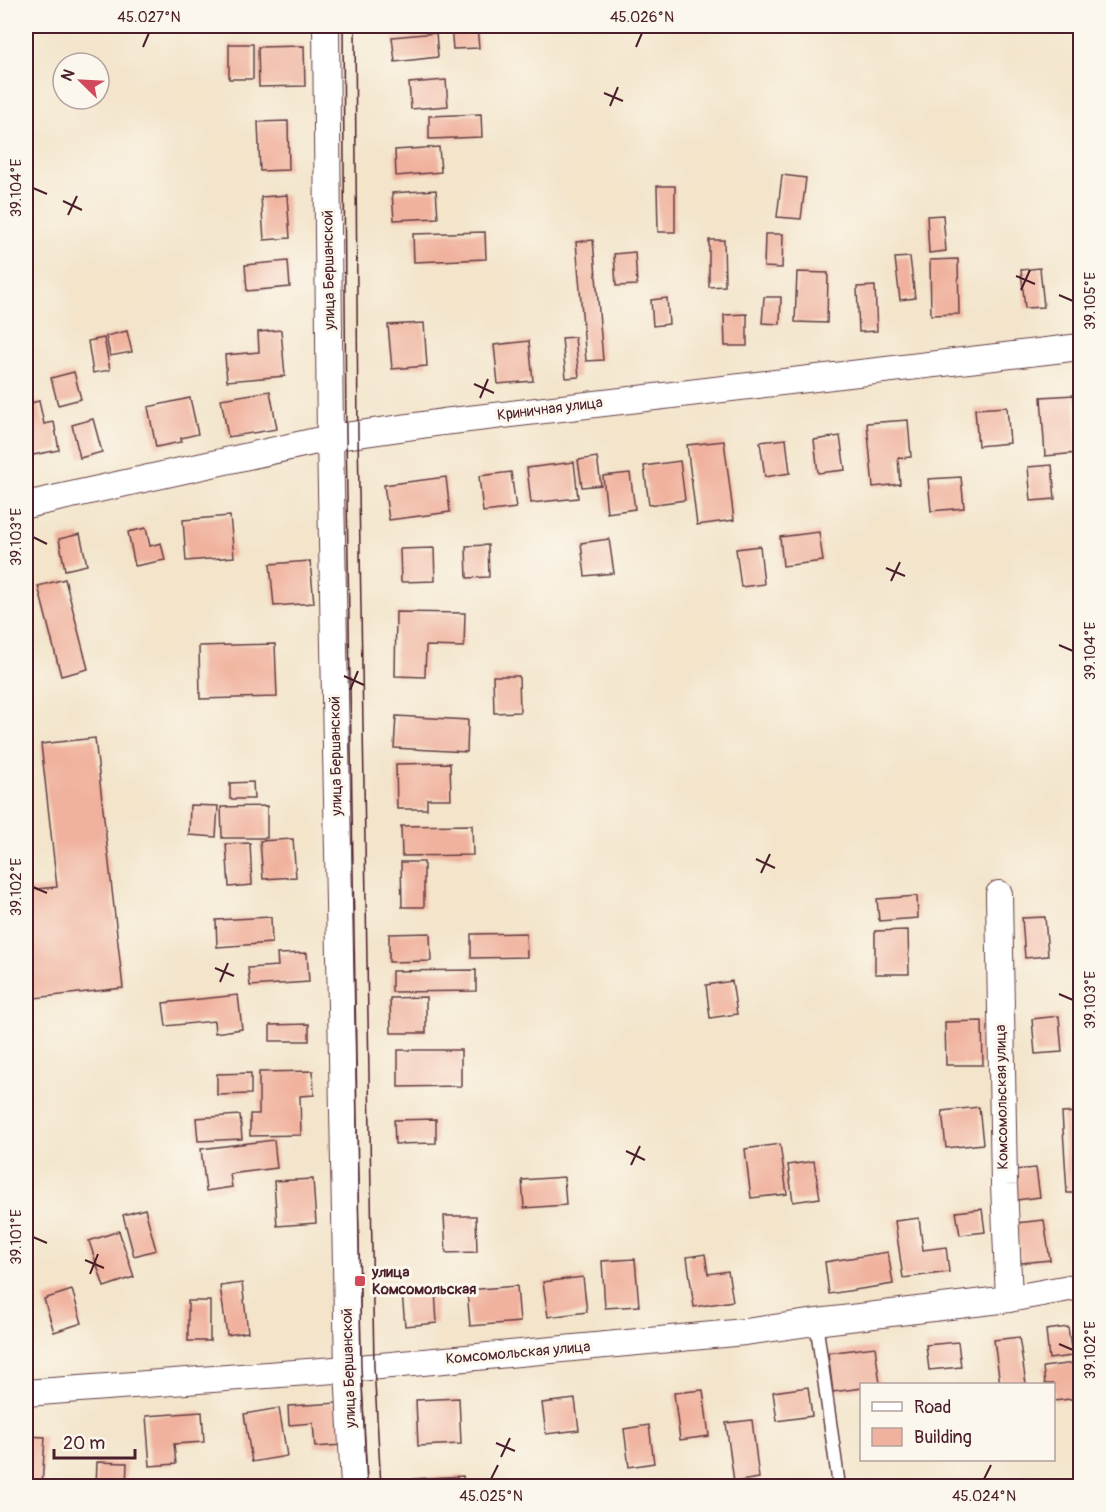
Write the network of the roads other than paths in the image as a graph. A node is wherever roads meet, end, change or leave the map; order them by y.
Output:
1 (326, 26) edge
2 (1080, 347) edge
3 (330, 438) junction
4 (26, 505) edge
5 (999, 894) dead end
6 (1080, 1286) edge
7 (1009, 1299) junction
8 (816, 1322) junction
9 (348, 1369) junction
10 (26, 1393) edge
11 (354, 1486) edge
12 (839, 1486) edge

1 - 3 street, улица Бершанской
2 - 3 street, Криничная улица
3 - 4 street, Криничная улица
3 - 9 street, улица Бершанской
5 - 7 street, Комсомольская улица
6 - 7 street, Комсомольская улица
7 - 8 street, Комсомольская улица
8 - 9 street, Комсомольская улица
8 - 12 lane
9 - 10 street, Комсомольская улица
9 - 11 street, улица Бершанской

